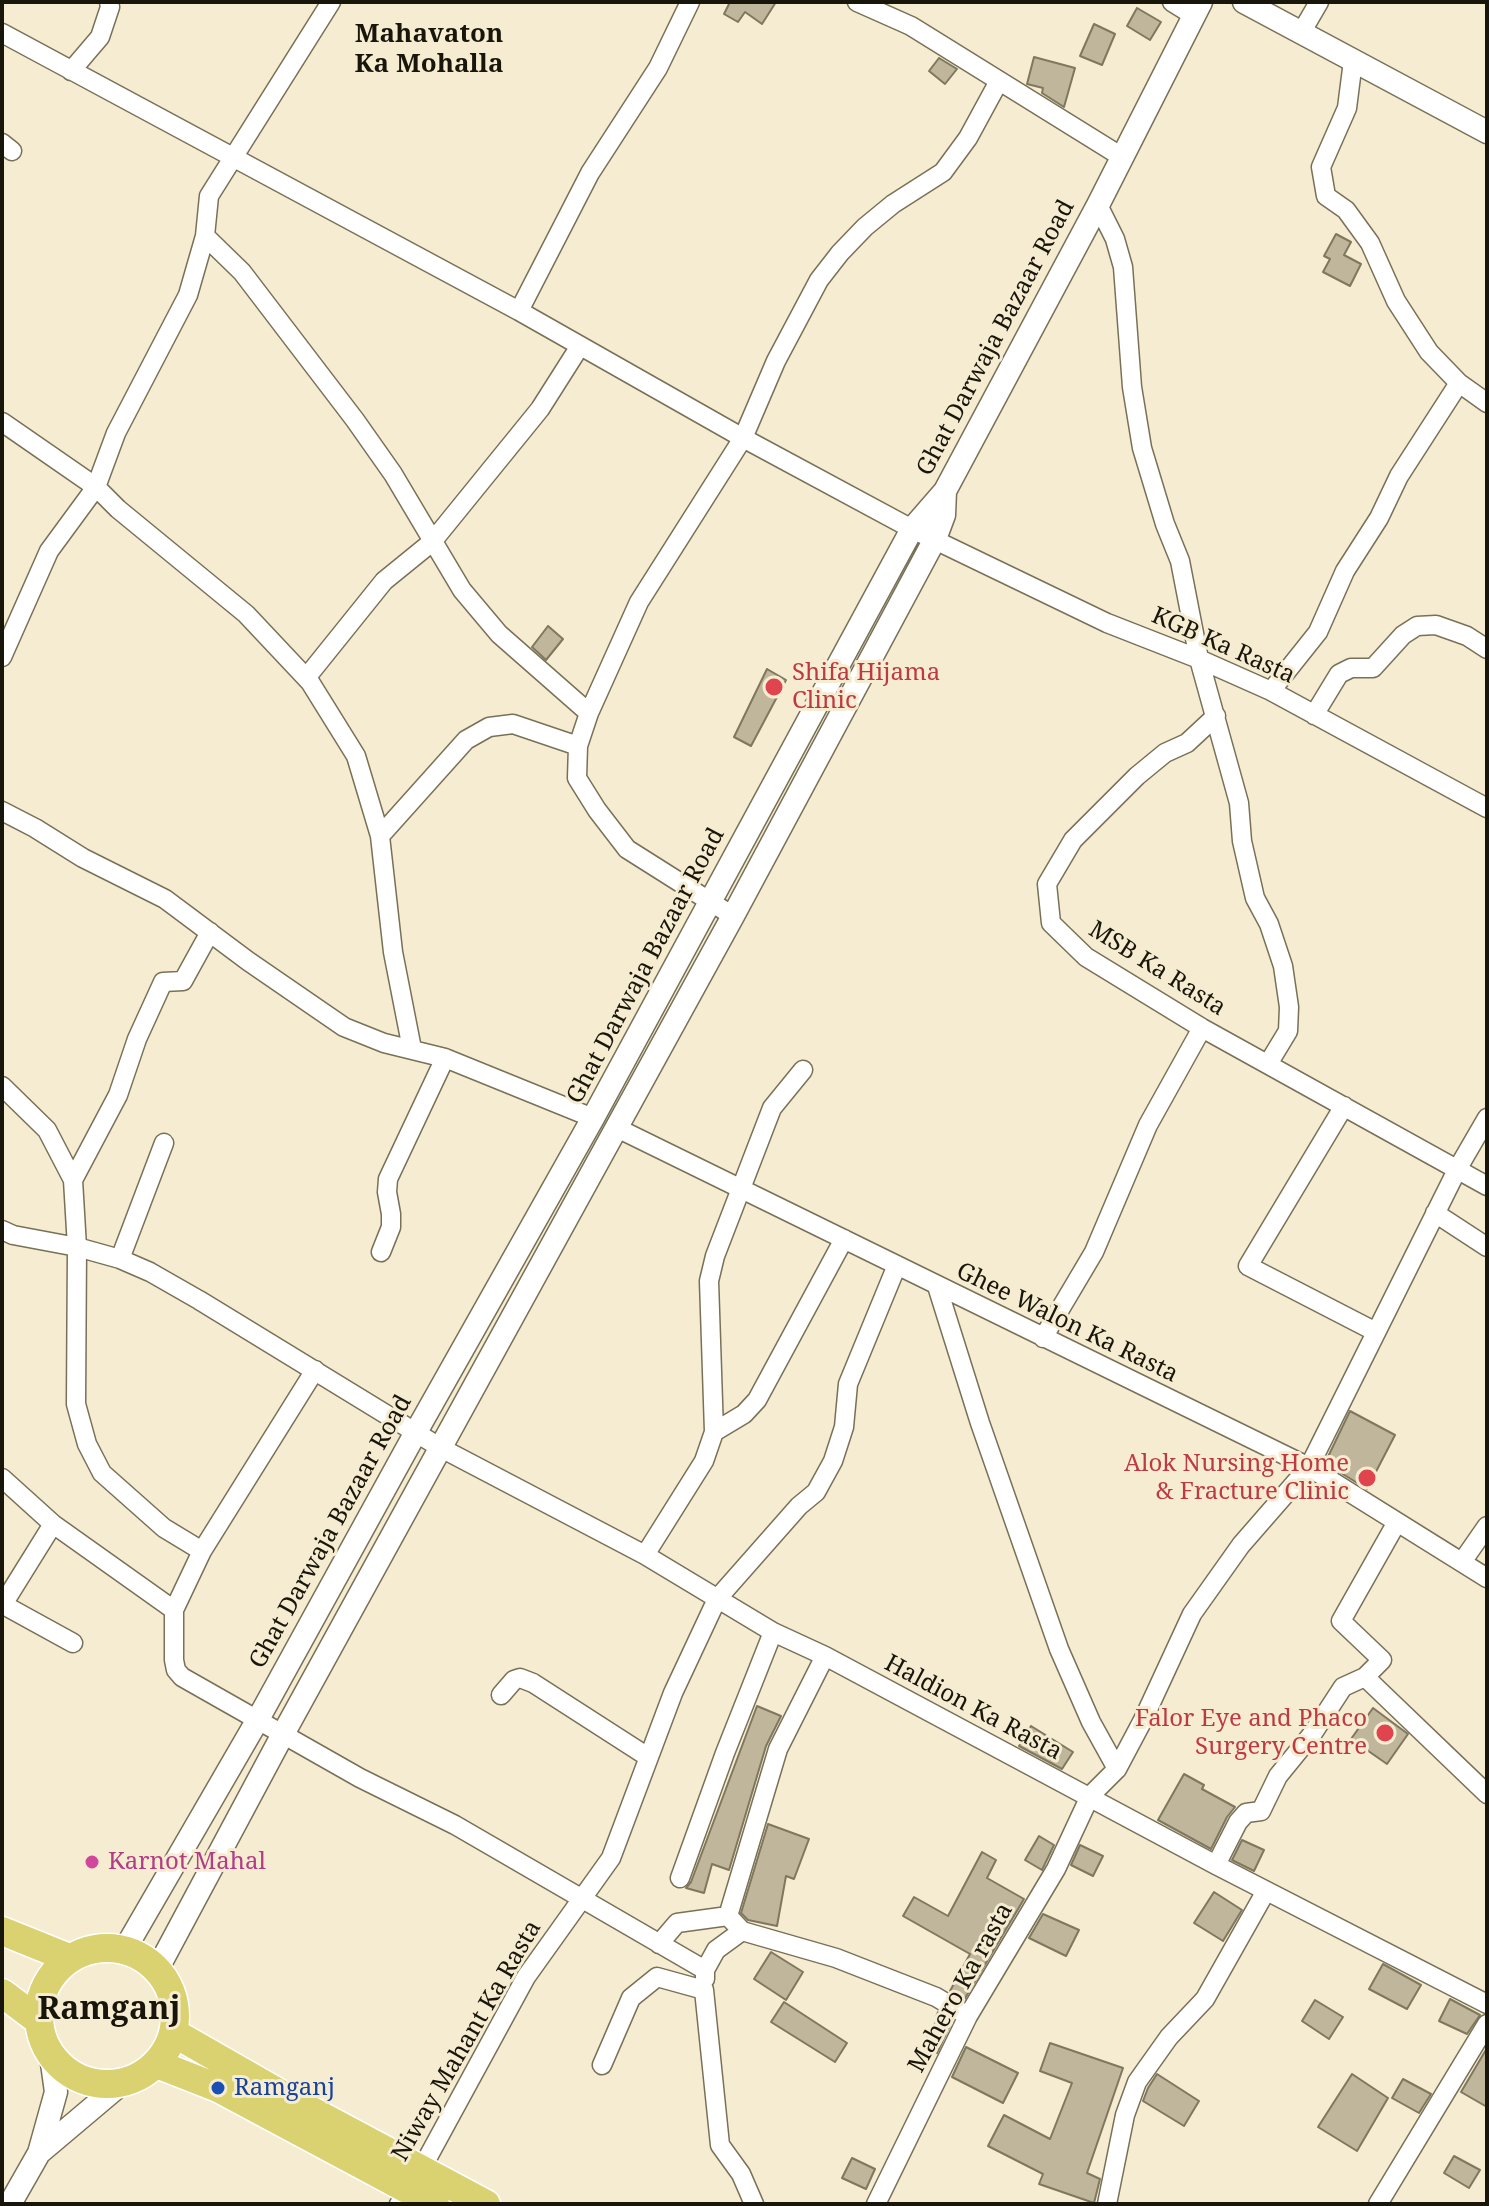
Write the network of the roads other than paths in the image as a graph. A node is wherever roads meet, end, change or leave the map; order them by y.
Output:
1 (109, 2) edge
2 (331, 2) edge
3 (690, 2) edge
4 (857, 2) edge
5 (1172, 2) edge
6 (1244, 2) edge
7 (1319, 2) edge
8 (1197, 8) edge
9 (2, 33) edge
10 (1301, 33) junction
11 (1353, 61) junction
12 (71, 71) junction
13 (999, 81) junction
14 (1487, 132) edge
15 (1122, 157) junction
16 (234, 158) junction
17 (1098, 205) junction
18 (205, 236) junction
19 (519, 311) junction
20 (580, 346) junction
21 (1459, 383) junction
22 (1487, 403) edge
23 (2, 422) edge
24 (743, 438) junction
25 (96, 487) junction
26 (945, 491) junction
27 (912, 529) junction
28 (935, 539) junction
29 (432, 542) junction
30 (1487, 649) edge
31 (2, 657) edge
32 (1199, 659) junction
33 (306, 678) junction
34 (1271, 691) junction
35 (589, 713) junction
36 (1314, 715) junction
37 (1216, 716) junction
38 (578, 746) junction
39 (1487, 808) edge
40 (3, 814) edge
41 (380, 836) junction
42 (709, 903) junction
43 (733, 916) junction
44 (210, 932) junction
45 (1202, 1028) junction
46 (412, 1049) junction
47 (445, 1058) junction
48 (1268, 1064) junction
49 (803, 1070) dead end
50 (2, 1086) edge
51 (1344, 1106) junction
52 (593, 1118) junction
53 (1487, 1118) edge
54 (617, 1128) junction
55 (164, 1143) dead end
56 (1458, 1168) junction
57 (73, 1180) junction
58 (1487, 1186) edge
59 (740, 1189) junction
60 (1435, 1213) junction
61 (2, 1230) edge
62 (844, 1239) junction
63 (77, 1247) junction
64 (1487, 1247) edge
65 (381, 1252) dead end
66 (120, 1259) junction
67 (897, 1265) junction
68 (937, 1286) junction
69 (1376, 1332) junction
70 (1043, 1338) junction
71 (315, 1370) junction
72 (416, 1432) junction
73 (714, 1432) junction
74 (441, 1448) junction
75 (1309, 1467) junction
76 (2, 1478) edge
77 (1397, 1522) junction
78 (53, 1524) junction
79 (1487, 1526) edge
80 (202, 1551) junction
81 (645, 1555) junction
82 (1462, 1562) junction
83 (1487, 1578) edge
84 (717, 1599) junction
85 (2, 1605) edge
86 (174, 1610) junction
87 (773, 1632) junction
88 (73, 1643) dead end
89 (825, 1656) junction
90 (1365, 1677) junction
91 (501, 1695) dead end
92 (257, 1721) junction
93 (282, 1736) junction
94 (648, 1757) junction
95 (1117, 1769) junction
96 (1487, 1794) edge
97 (1090, 1796) junction
98 (1216, 1865) junction
99 (680, 1878) dead end
100 (1266, 1891) junction
101 (580, 1898) junction
102 (728, 1916) junction
103 (2, 1931) edge
104 (742, 1931) junction
105 (659, 1944) junction
106 (125, 1949) junction
107 (69, 1958) junction
108 (158, 1968) junction
109 (705, 1970) junction
110 (704, 1990) junction
111 (2, 1993) edge
112 (1487, 2004) edge
113 (968, 2016) junction
114 (38, 2020) junction
115 (1487, 2024) edge
116 (174, 2033) junction
117 (51, 2056) junction
118 (157, 2064) junction
119 (602, 2065) dead end
120 (122, 2083) junction
121 (39, 2153) junction
122 (410, 2188) edge
123 (10, 2204) edge
124 (435, 2204) edge
125 (486, 2204) edge
126 (754, 2204) edge
127 (876, 2204) edge
128 (1107, 2204) edge
129 (1378, 2204) edge

1 - 12 street
2 - 16 street
3 - 19 street
4 - 13 street
5 - 8 street
6 - 10 street
7 - 10 street
8 - 15 street, Ghat Darwaja Bazaar Road
9 - 12 street, KGB Ka Rasta
10 - 11 street
11 - 14 street
11 - 21 street
12 - 16 street, KGB Ka Rasta
13 - 15 street
13 - 24 street
15 - 17 street, Ghat Darwaja Bazaar Road
16 - 18 street
16 - 19 street, KGB Ka Rasta
17 - 26 street, Ghat Darwaja Bazaar Road
17 - 32 street
18 - 25 street
18 - 29 street
19 - 20 street, KGB Ka Rasta
20 - 24 street, KGB Ka Rasta
20 - 29 street
21 - 22 street
21 - 34 street
23 - 25 street
24 - 27 street, KGB Ka Rasta
24 - 35 street
25 - 31 street
25 - 33 street
26 - 27 street, Ghat Darwaja Bazaar Road
26 - 28 street
27 - 28 street, KGB Ka Rasta
27 - 42 street, Ghat Darwaja Bazaar Road
28 - 32 street, KGB Ka Rasta
28 - 43 street
29 - 33 street
29 - 35 street
30 - 36 street
32 - 34 street, KGB Ka Rasta
32 - 37 street
33 - 41 street
34 - 36 street, KGB Ka Rasta
35 - 38 street
36 - 39 street, KGB Ka Rasta
37 - 45 street, MSB Ka Rasta
37 - 48 street
38 - 41 street
38 - 42 street
40 - 44 street
41 - 46 street
42 - 43 street
42 - 52 street, Ghat Darwaja Bazaar Road
43 - 54 street
44 - 46 street
44 - 57 street
45 - 48 street, MSB Ka Rasta
45 - 70 street
46 - 47 street
47 - 52 street
47 - 65 street
48 - 51 street, MSB Ka Rasta
49 - 59 street
50 - 57 street
51 - 56 street, MSB Ka Rasta
51 - 69 street
52 - 54 street
52 - 72 street, Ghat Darwaja Bazaar Road
53 - 56 street
54 - 59 street, Ghee Walon Ka Rasta
54 - 74 street
55 - 66 street
56 - 58 street, MSB Ka Rasta
56 - 60 street
57 - 63 street
59 - 62 street, Ghee Walon Ka Rasta
59 - 73 street
60 - 64 street
60 - 69 street
61 - 63 street, Haldion Ka Rasta
62 - 67 street, Ghee Walon Ka Rasta
62 - 73 street
63 - 66 street, Haldion Ka Rasta
63 - 80 street
66 - 71 street, Haldion Ka Rasta
67 - 68 street, Ghee Walon Ka Rasta
67 - 84 street, Niway Mahant Ka Rasta
68 - 70 street, Ghee Walon Ka Rasta
68 - 95 street
69 - 75 street
70 - 75 street, Ghee Walon Ka Rasta
71 - 72 street, Haldion Ka Rasta
71 - 80 street
72 - 74 street, Haldion Ka Rasta
72 - 92 street, Ghat Darwaja Bazaar Road
73 - 81 street
74 - 81 street, Haldion Ka Rasta
74 - 93 street
75 - 77 street, Ghee Walon Ka Rasta
75 - 95 street
76 - 78 street
77 - 82 street, Ghee Walon Ka Rasta
77 - 90 street
78 - 85 street
78 - 86 street
79 - 82 street
80 - 86 street
81 - 84 street, Haldion Ka Rasta
82 - 83 street, Ghee Walon Ka Rasta
84 - 87 street, Haldion Ka Rasta
84 - 94 street, Niway Mahant Ka Rasta
85 - 88 street
86 - 92 street
87 - 89 street, Haldion Ka Rasta
87 - 99 street
89 - 97 street, Haldion Ka Rasta
89 - 102 street
90 - 96 street
90 - 98 street
91 - 94 street
92 - 93 street
92 - 106 street, Ghat Darwaja Bazaar Road
93 - 101 street
93 - 108 street
94 - 101 street, Niway Mahant Ka Rasta
95 - 97 street
97 - 98 street, Haldion Ka Rasta
97 - 113 street, Mahero Ka rasta
98 - 100 street, Haldion Ka Rasta
100 - 112 street, Haldion Ka Rasta
100 - 128 street
101 - 105 street
101 - 122 street, Niway Mahant Ka Rasta
102 - 104 street
102 - 105 street
103 - 107 main road
104 - 109 street
104 - 113 street
105 - 109 street
106 - 107 main road
106 - 108 main road
107 - 114 main road
108 - 116 main road
109 - 110 street
110 - 119 street
110 - 126 street
111 - 114 main road
113 - 127 street, Mahero Ka rasta
114 - 117 main road
115 - 129 street
116 - 118 main road
116 - 122 main road
117 - 120 main road
117 - 121 street
118 - 120 main road
118 - 122 main road
120 - 121 street
121 - 123 street
122 - 124 main road
122 - 125 main road

